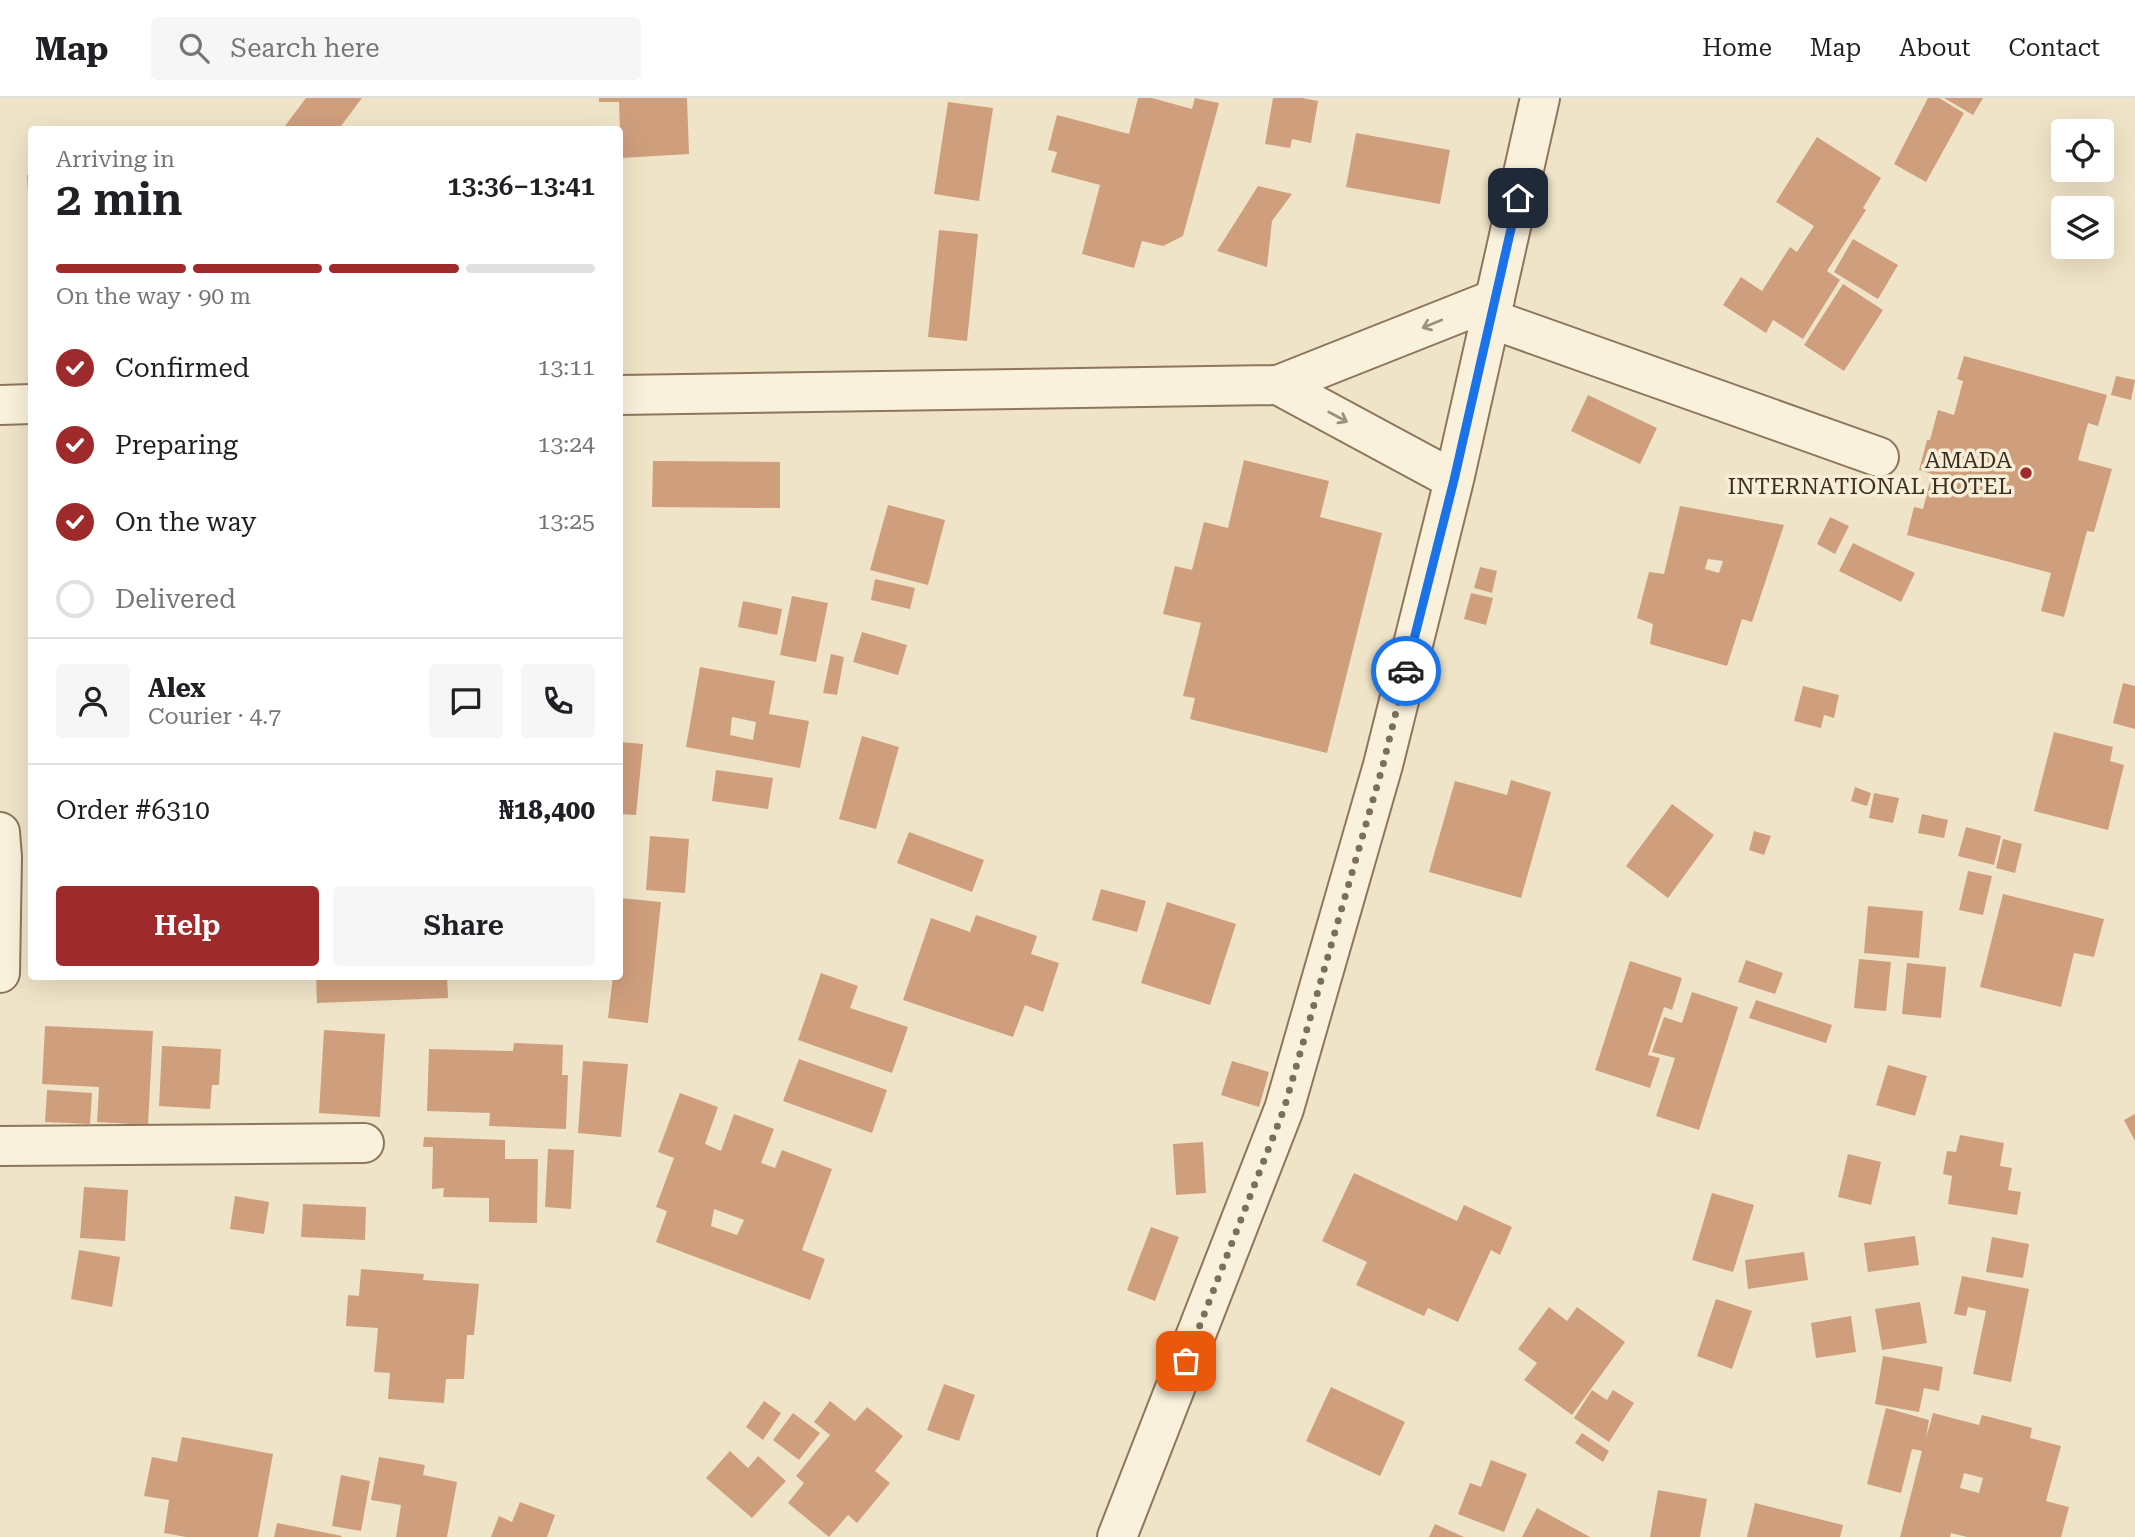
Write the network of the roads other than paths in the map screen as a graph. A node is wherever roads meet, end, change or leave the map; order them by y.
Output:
1 (1540, 98) edge
2 (1493, 309) junction
3 (1278, 385) junction
4 (623, 395) edge
5 (28, 404) edge
6 (0, 405) edge
7 (1879, 457) dead end
8 (1454, 480) junction
9 (0, 832) edge
10 (0, 973) edge
11 (364, 1143) dead end
12 (0, 1146) edge
13 (1117, 1537) edge

1 - 2 street
2 -> 3 street
2 - 7 street
2 - 8 street
3 - 4 street
3 -> 8 street
5 - 6 street
8 - 13 street
9 - 10 street
11 - 12 street

